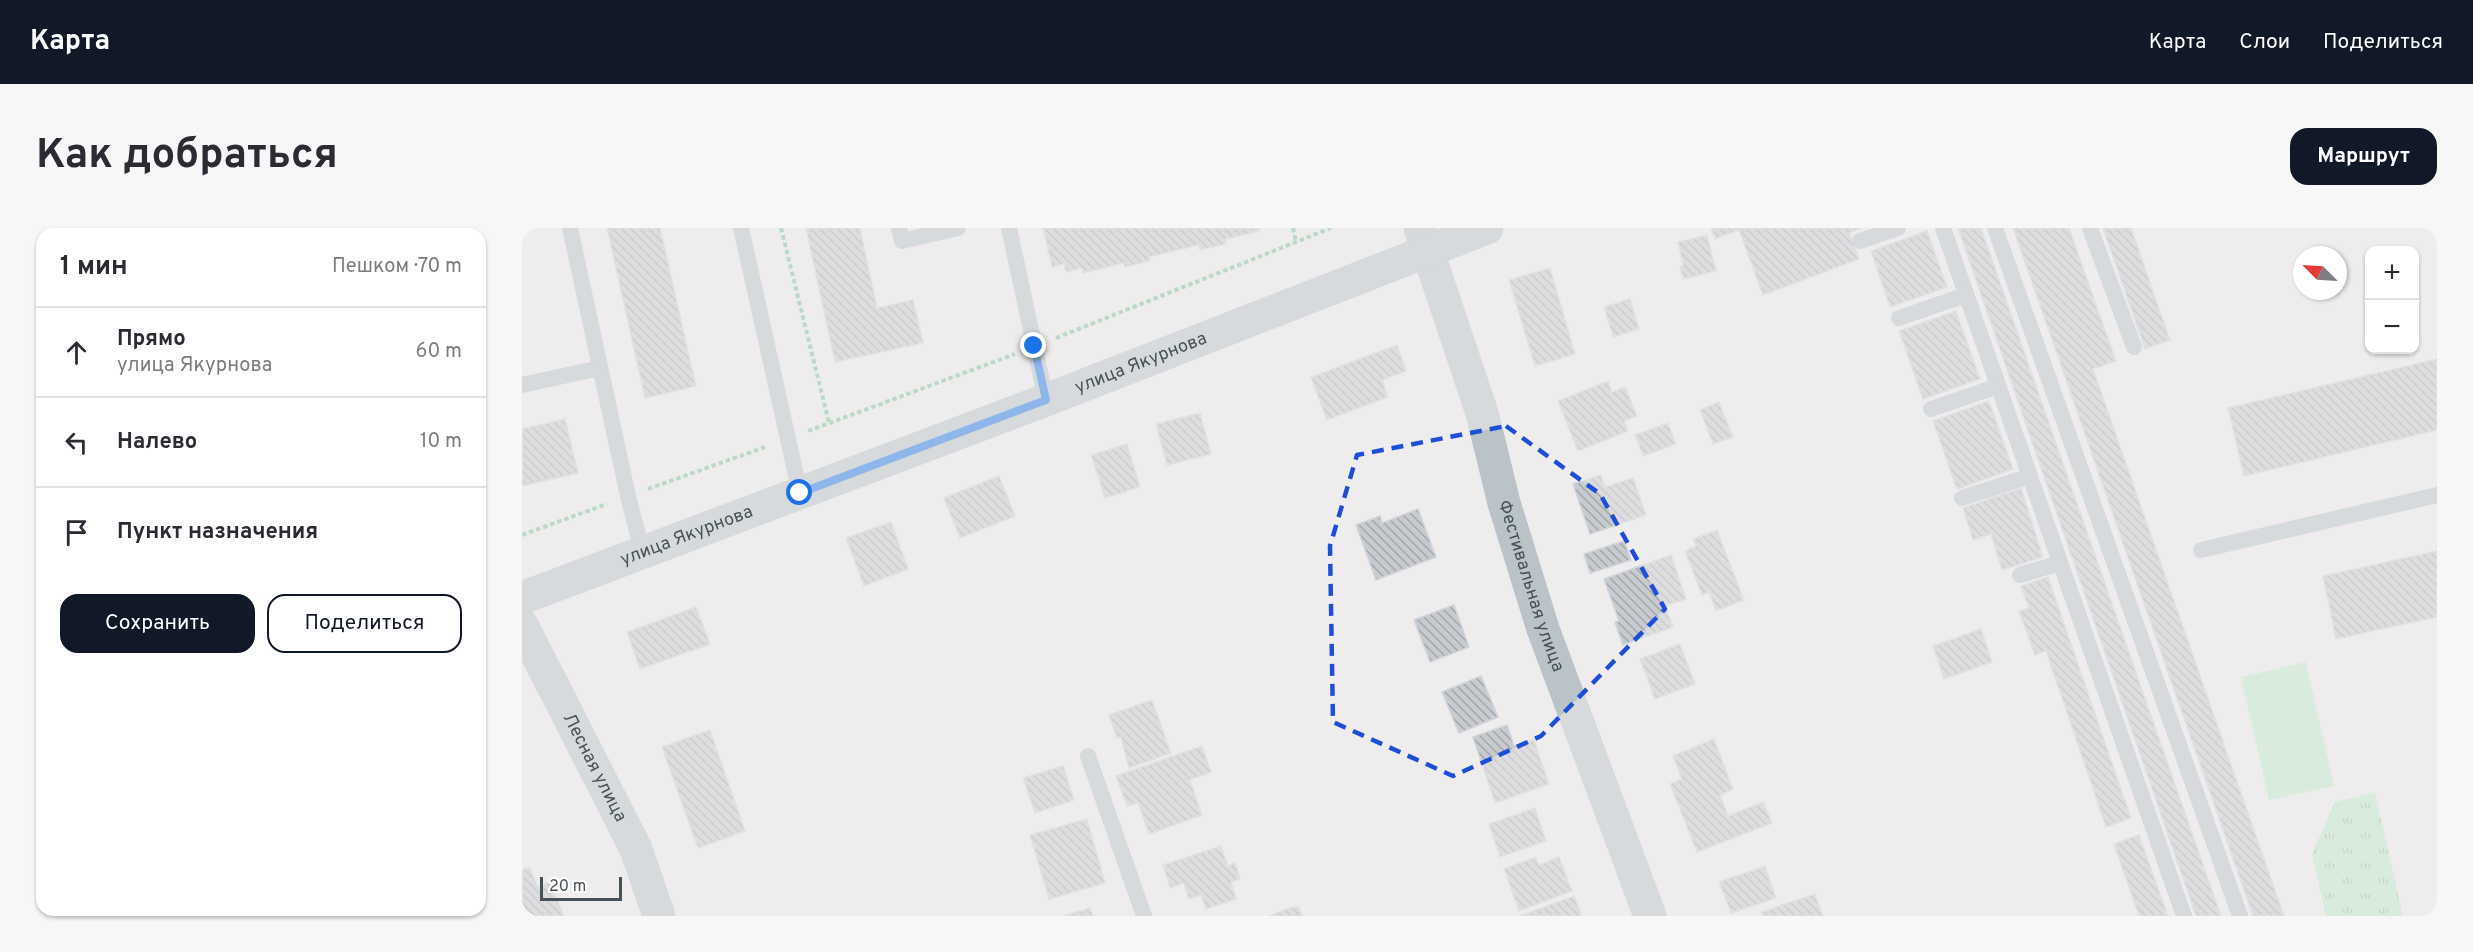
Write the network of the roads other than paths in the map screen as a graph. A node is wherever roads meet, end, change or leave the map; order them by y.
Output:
1 (570, 228) edge
2 (741, 228) edge
3 (899, 228) edge
4 (958, 228) edge
5 (1009, 228) edge
6 (1487, 228) edge
7 (1898, 228) edge
8 (1943, 228) edge
9 (1995, 228) edge
10 (2090, 228) edge
11 (1423, 240) edge
12 (1860, 241) dead end
13 (1966, 295) junction
14 (1899, 318) dead end
15 (2134, 347) dead end
16 (600, 368) junction
17 (522, 385) edge
18 (1998, 386) junction
19 (1046, 400) junction
20 (1931, 409) dead end
21 (2030, 476) junction
22 (800, 493) junction
23 (2437, 495) edge
24 (1962, 498) dead end
25 (2201, 550) dead end
26 (642, 551) junction
27 (2060, 563) junction
28 (2020, 575) dead end
29 (522, 598) edge
30 (522, 625) edge
31 (1088, 756) dead end
32 (659, 916) edge
33 (1144, 916) edge
34 (1650, 916) edge
35 (2184, 916) edge
36 (2240, 916) edge

1 - 16 lane
2 - 22 lane
3 - 4 lane
5 - 19 lane
6 - 11 street, улица Якурнова
7 - 12 lane
8 - 13 lane
9 - 36 lane
10 - 15 lane
11 - 19 street, улица Якурнова
11 - 34 street, Фестивальная улица
13 - 14 lane
13 - 18 lane
16 - 17 lane
16 - 26 lane
18 - 20 lane
18 - 21 lane
19 - 22 street, улица Якурнова
21 - 24 lane
21 - 27 lane
22 - 26 street, улица Якурнова
23 - 25 lane
26 - 29 street, улица Якурнова
27 - 28 lane
27 - 35 lane
30 - 32 street, Лесная улица
31 - 33 lane

